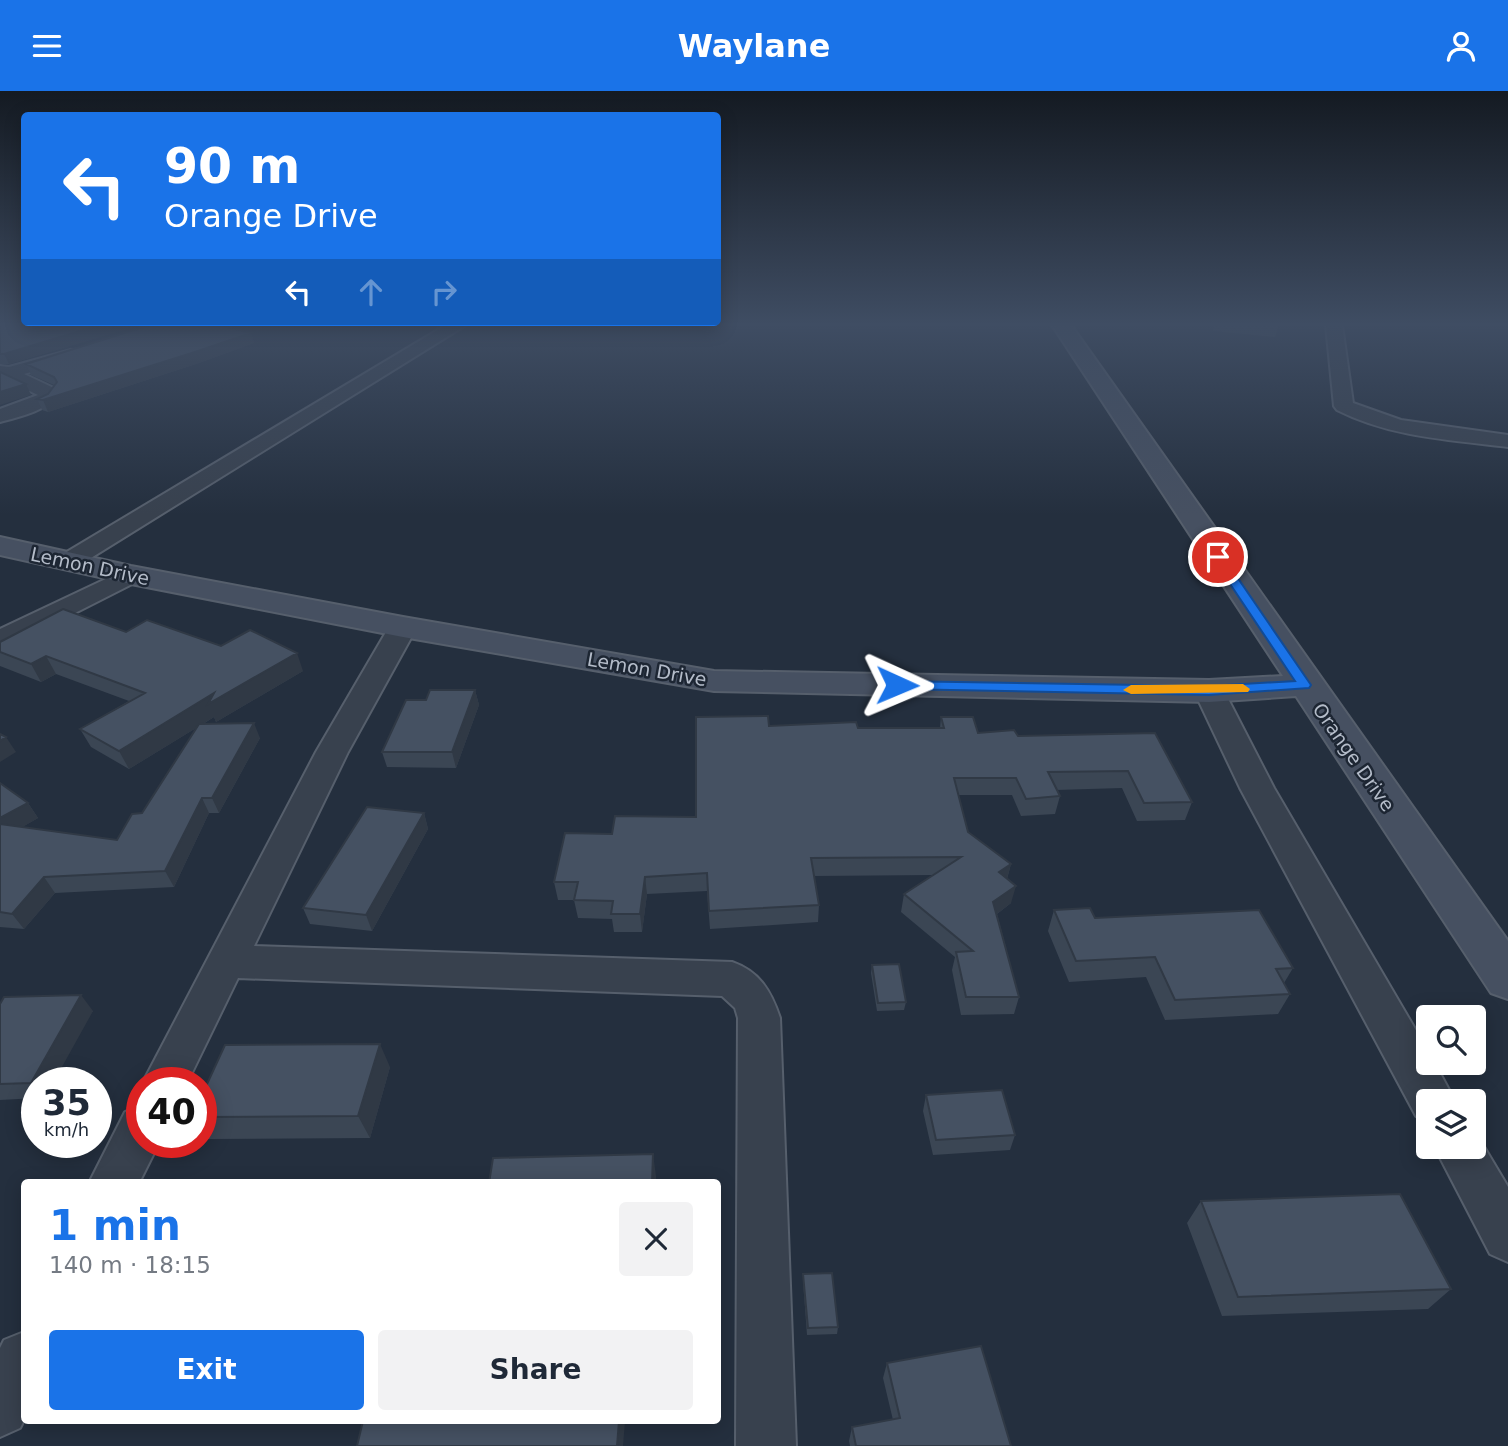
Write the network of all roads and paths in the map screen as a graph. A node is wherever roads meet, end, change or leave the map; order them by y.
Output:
1 (39, 388) edge
2 (354, 388) edge
3 (1103, 388) edge
4 (1342, 388) edge
5 (0, 416) edge
6 (1508, 441) edge
7 (0, 546) edge
8 (69, 561) junction
9 (131, 575) junction
10 (403, 627) junction
11 (0, 640) edge
12 (1304, 685) junction
13 (1209, 691) junction
14 (226, 961) junction
15 (1508, 979) edge
16 (172, 1067) edge
17 (1425, 1089) edge
18 (126, 1158) edge
19 (1465, 1159) edge
20 (116, 1179) edge
21 (1508, 1236) edge
22 (21, 1366) edge
23 (0, 1408) edge
24 (766, 1446) edge

1 - 5 street
2 - 8 street
3 - 12 street, Orange Drive
4 - 6 street
7 - 8 street, Lemon Drive
8 - 9 street, Lemon Drive
9 - 10 street, Lemon Drive
9 - 11 street
10 - 13 street, Lemon Drive
10 - 14 street
12 - 13 street, Lemon Drive
12 - 15 street, Orange Drive
13 - 17 street
14 - 16 street
14 - 24 street
18 - 20 street
19 - 21 street
22 - 23 street

